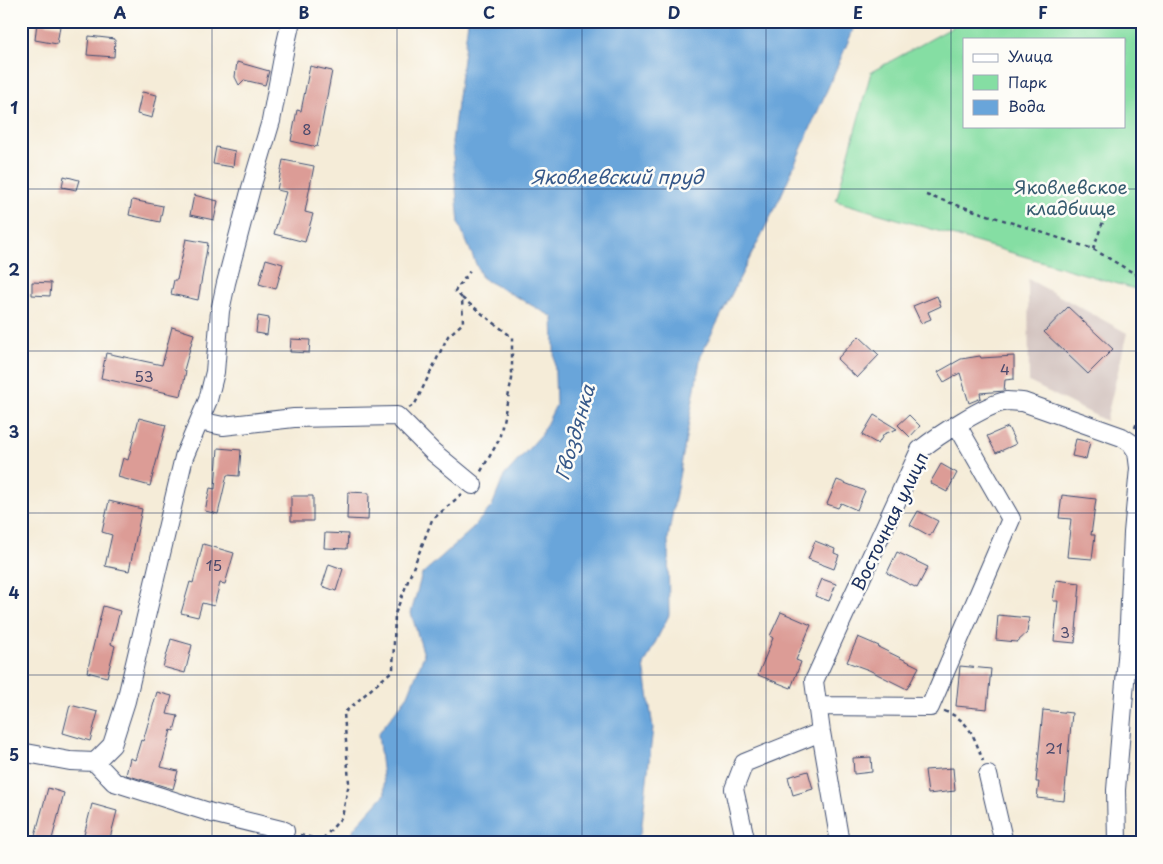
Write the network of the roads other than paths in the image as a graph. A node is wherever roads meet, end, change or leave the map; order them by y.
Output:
1 (292, 21) edge
2 (199, 421) junction
3 (957, 425) junction
4 (473, 484) road end
5 (818, 706) junction
6 (821, 732) junction
7 (21, 752) edge
8 (96, 762) junction
9 (988, 775) road end
10 (285, 831) road end
11 (746, 843) edge
12 (840, 843) edge
13 (1004, 843) edge
14 (1117, 843) edge

1 - 2 street
2 - 4 street
2 - 8 street
3 - 5 street, Восточная улицп
3 - 5 street
3 - 14 street, Восточная улицп
5 - 6 street, Восточная улицп
6 - 11 street
6 - 12 street, Восточная улицп
7 - 8 street
8 - 10 street
9 - 13 street

